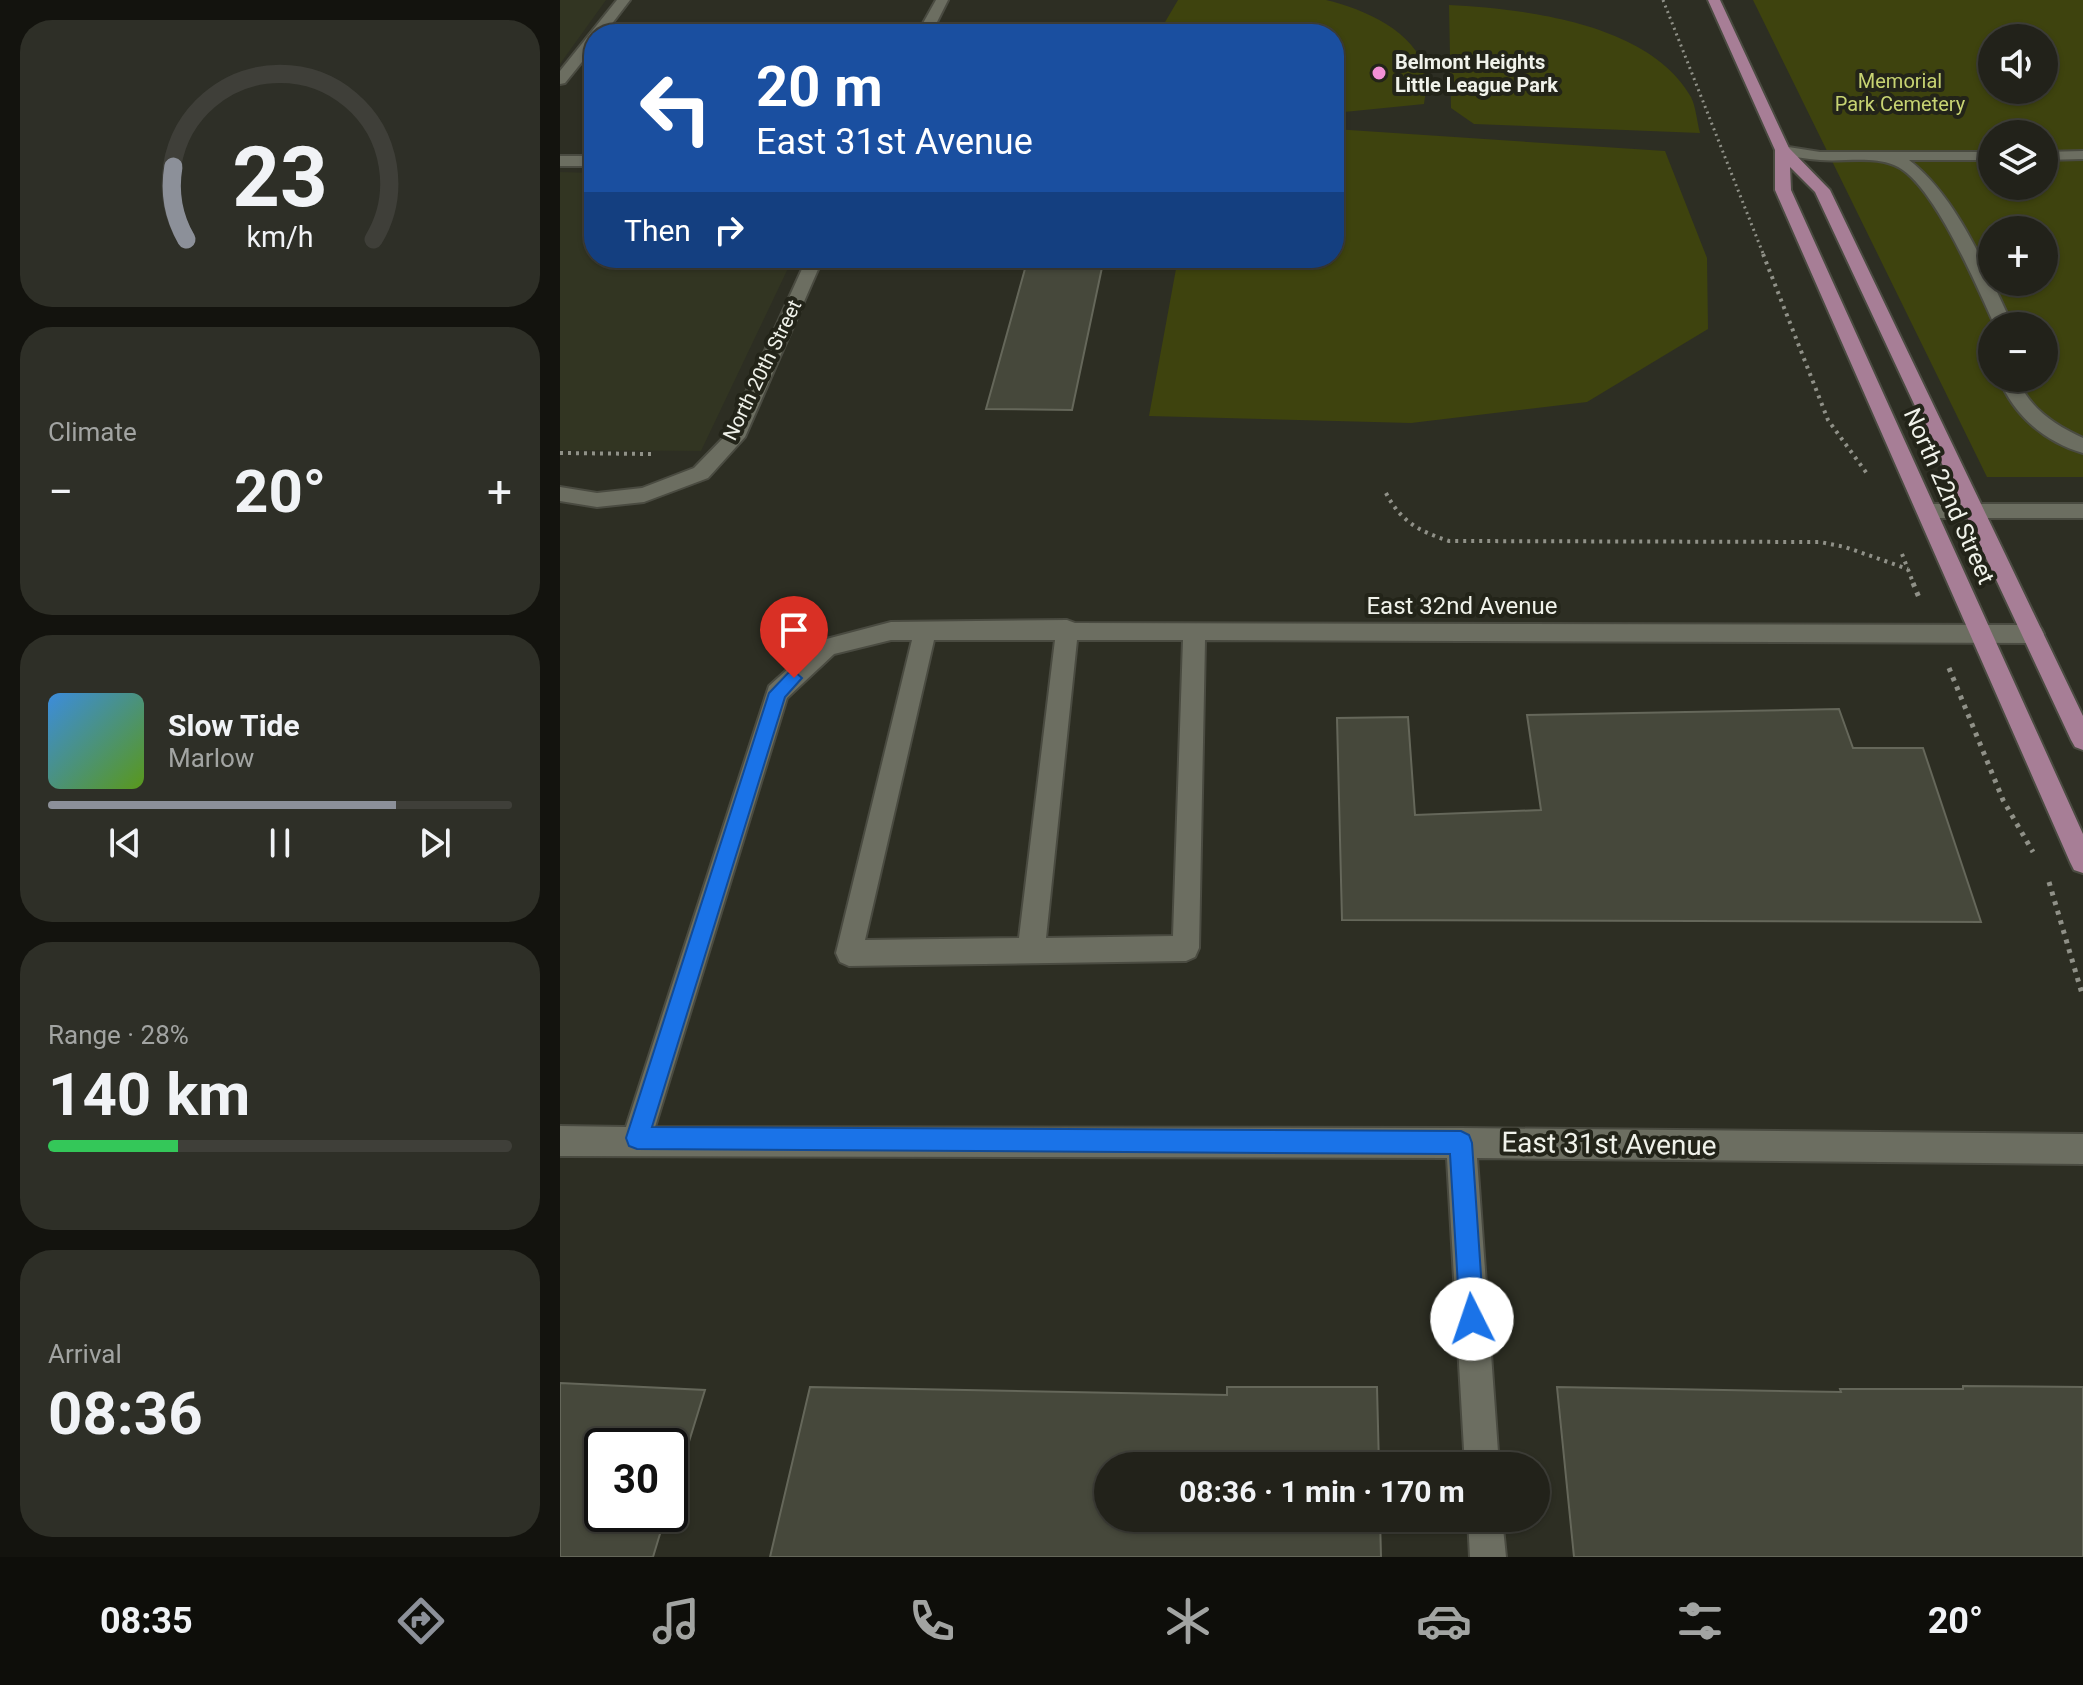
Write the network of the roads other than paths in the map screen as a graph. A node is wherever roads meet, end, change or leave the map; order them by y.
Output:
1 (624, 0) edge
2 (942, 0) edge
3 (1714, 0) edge
4 (605, 24) edge
5 (929, 24) edge
6 (584, 51) edge
7 (560, 80) edge
8 (1782, 150) junction
9 (2083, 155) edge
10 (1872, 156) junction
11 (1978, 156) edge
12 (2058, 156) edge
13 (560, 161) edge
14 (584, 161) edge
15 (811, 268) edge
16 (1997, 312) edge
17 (2012, 392) edge
18 (2083, 446) edge
19 (560, 494) edge
20 (1927, 511) junction
21 (2083, 511) edge
22 (1976, 512) junction
23 (1067, 629) junction
24 (925, 631) junction
25 (1194, 632) junction
26 (1982, 633) junction
27 (2033, 634) junction
28 (2083, 740) edge
29 (2083, 862) edge
30 (1031, 950) junction
31 (637, 1138) junction
32 (1461, 1143) junction
33 (562, 1146) edge
34 (2083, 1149) edge
35 (1481, 1452) edge
36 (1486, 1532) edge
37 (1488, 1557) edge

1 - 4 street
2 - 5 street
3 - 8 main road, North 22nd Street
6 - 7 street
8 - 10 street
8 - 20 main road, North 22nd Street
8 - 22 main road, North 22nd Street
9 - 12 street
10 - 11 street
10 - 16 street
13 - 14 street
15 - 19 street, North 20th Street
17 - 18 street
20 - 22 street
20 - 26 main road, North 22nd Street
21 - 22 street
22 - 27 main road, North 22nd Street
23 - 24 street, East 32nd Avenue
23 - 25 street, East 32nd Avenue
23 - 30 street
24 - 30 street
24 - 31 street, East 32nd Avenue
25 - 26 street, East 32nd Avenue
25 - 30 street
26 - 27 street, East 32nd Avenue
26 - 29 main road, North 22nd Street
27 - 28 main road, North 22nd Street
31 - 32 street, East 31st Avenue
31 - 33 street, East 31st Avenue
32 - 34 street, East 31st Avenue
32 - 35 street
36 - 37 street

